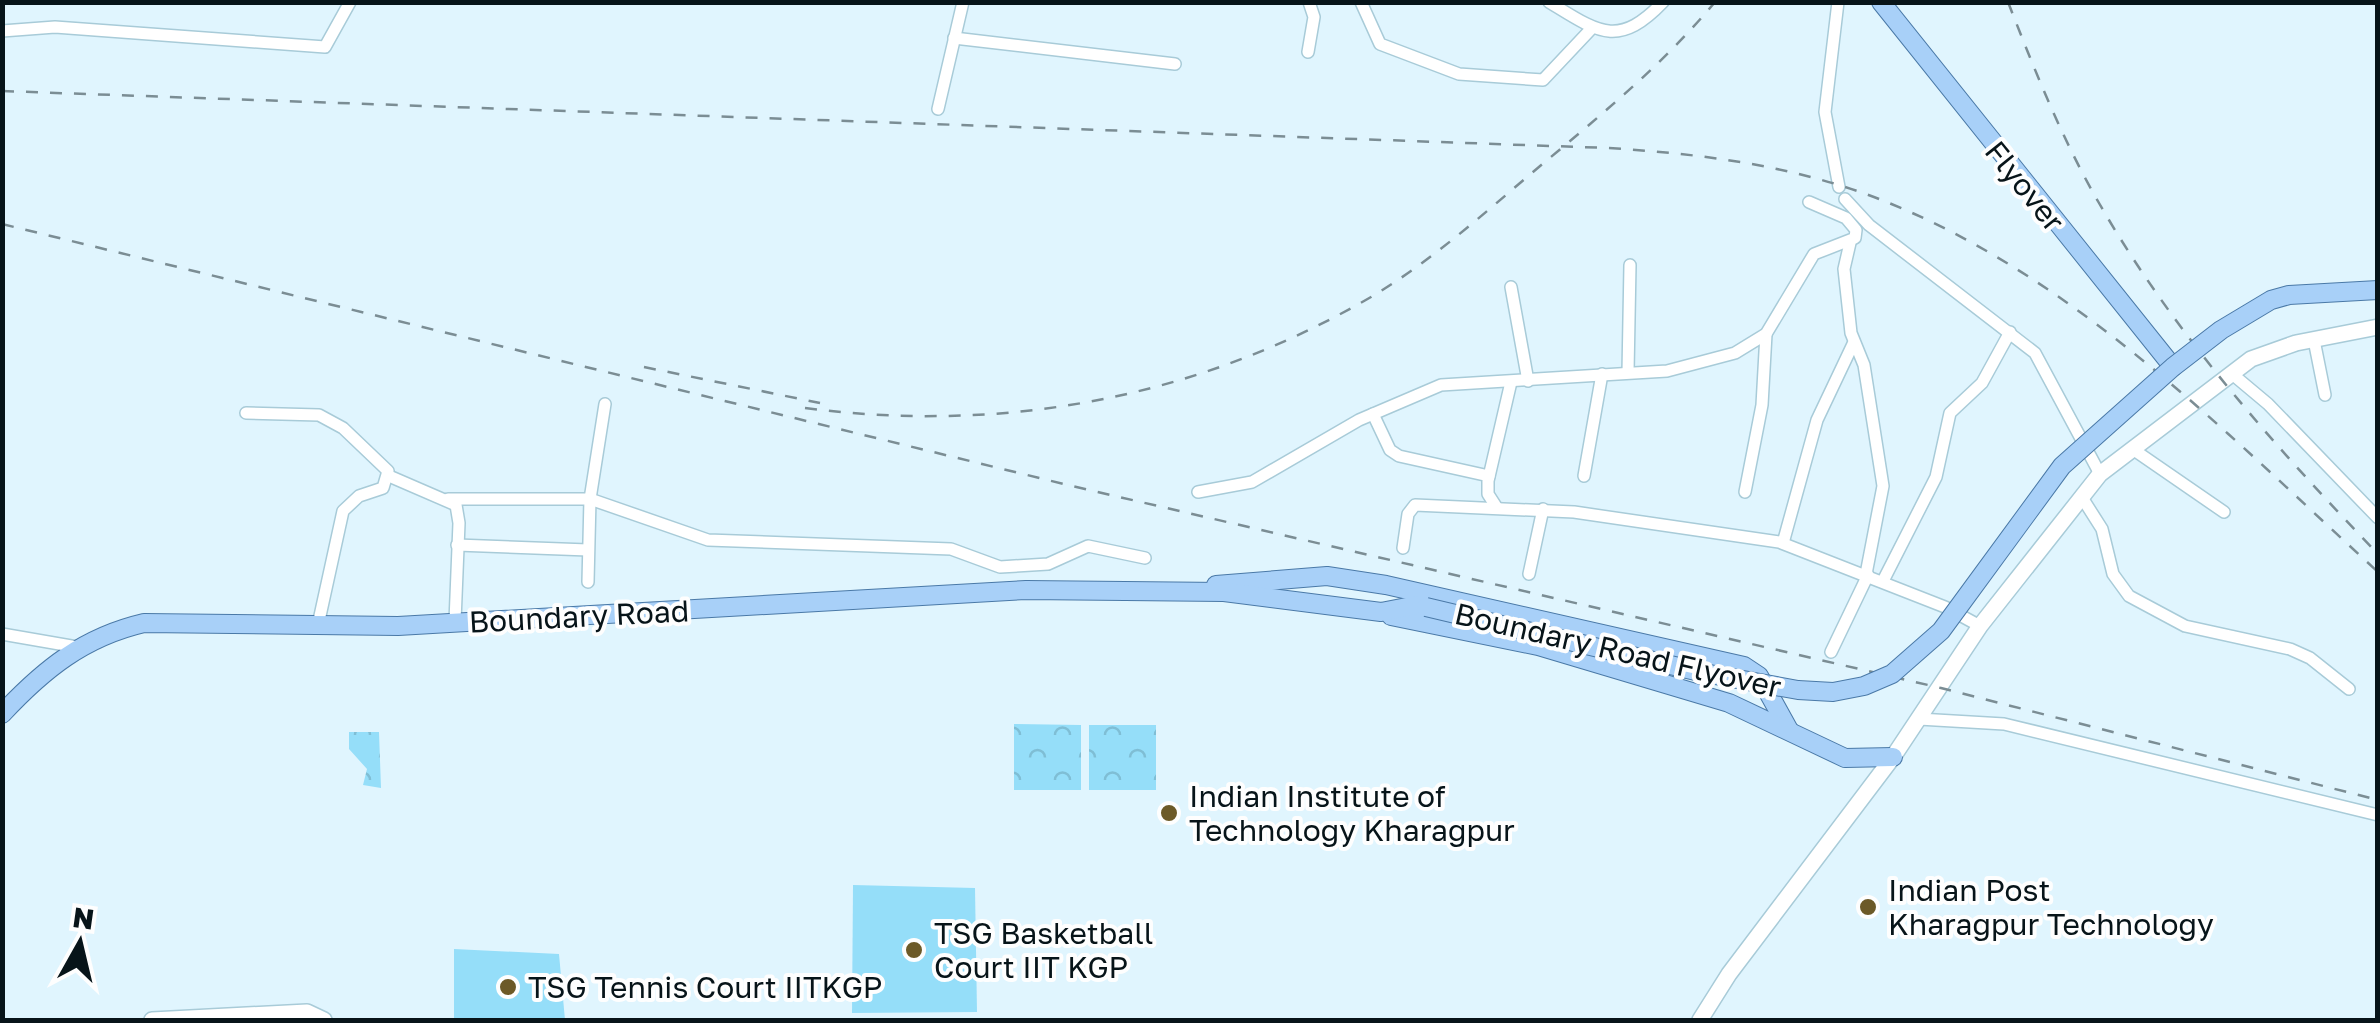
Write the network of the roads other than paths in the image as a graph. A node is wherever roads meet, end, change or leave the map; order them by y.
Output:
1 (350, 2) edge
2 (963, 2) edge
3 (1309, 2) edge
4 (1361, 2) edge
5 (1549, 2) edge
6 (1663, 2) edge
7 (1881, 2) edge
8 (1838, 7) edge
9 (1592, 28) junction
10 (2, 31) edge
11 (954, 38) junction
12 (1308, 52) dead end
13 (1175, 64) dead end
14 (938, 109) dead end
15 (1809, 202) dead end
16 (1850, 242) junction
17 (1630, 265) dead end
18 (1511, 286) dead end
19 (2378, 290) edge
20 (2378, 327) edge
21 (2010, 332) junction
22 (1766, 334) junction
23 (2314, 340) junction
24 (1854, 342) junction
25 (2173, 367) junction
26 (1628, 372) junction
27 (2231, 373) junction
28 (1602, 374) junction
29 (1528, 381) junction
30 (1510, 382) junction
31 (2325, 394) dead end
32 (605, 404) dead end
33 (246, 413) dead end
34 (1373, 414) junction
35 (2134, 450) junction
36 (2100, 474) junction
37 (389, 476) junction
38 (1489, 476) junction
39 (1584, 476) dead end
40 (1198, 492) dead end
41 (1745, 492) dead end
42 (2081, 496) junction
43 (590, 499) junction
44 (448, 500) junction
45 (1497, 508) junction
46 (1544, 509) junction
47 (2224, 512) dead end
48 (2378, 518) edge
49 (1782, 543) junction
50 (457, 545) junction
51 (1403, 548) dead end
52 (588, 550) junction
53 (1146, 558) dead end
54 (1529, 574) dead end
55 (1867, 574) junction
56 (1326, 576) junction
57 (1883, 581) junction
58 (588, 582) dead end
59 (1400, 588) junction
60 (1186, 590) junction
61 (1323, 606) junction
62 (1421, 606) junction
63 (1381, 612) junction
64 (455, 621) junction
65 (318, 626) junction
66 (1980, 626) junction
67 (2, 634) edge
68 (77, 647) junction
69 (1831, 652) dead end
70 (2349, 689) dead end
71 (2, 714) edge
72 (1919, 720) junction
73 (1789, 730) junction
74 (1893, 757) junction
75 (2378, 815) edge
76 (152, 1020) edge
77 (324, 1020) edge
78 (1700, 1020) edge

1 - 10 street
2 - 11 street
3 - 12 street
4 - 9 street
5 - 9 street
6 - 9 street
7 - 25 main road, Flyover
8 - 21 street
11 - 13 street
11 - 14 street
15 - 16 street
16 - 22 street
16 - 24 street
17 - 26 street
18 - 29 street
19 - 25 main road, Boundary Road Flyover, bridge
20 - 23 street
21 - 36 street
21 - 57 street
22 - 26 street
22 - 41 street
23 - 27 street
23 - 31 street
24 - 49 street
24 - 55 street
25 - 62 main road, Boundary Road Flyover, bridge
26 - 28 street
27 - 35 street
27 - 48 street
28 - 29 street
28 - 39 street
29 - 30 street
30 - 34 street
30 - 38 street
32 - 43 street
33 - 37 street
34 - 38 street
34 - 40 street
35 - 36 street
35 - 47 street
36 - 42 street
37 - 44 street
37 - 65 street
38 - 45 street
42 - 66 street
42 - 70 street
43 - 44 street
43 - 52 street
43 - 53 street
44 - 50 street
45 - 46 street
45 - 51 street
46 - 49 street
46 - 54 street
49 - 55 street
50 - 52 street
50 - 64 street
52 - 58 street
55 - 57 street
55 - 69 street
56 - 59 main road, Boundary Road
56 - 60 main road, Boundary Road
56 - 61 main road
57 - 66 street
59 - 62 main road, Boundary Road Flyover
59 - 73 main road, Boundary Road
60 - 61 main road, Boundary Road
60 - 64 main road, Boundary Road
61 - 63 main road, Boundary Road
62 - 63 main road, Boundary Road Flyover
63 - 73 main road
64 - 65 main road, Boundary Road
65 - 68 main road, Boundary Road
66 - 72 street
67 - 68 street
68 - 71 main road, Boundary Road
72 - 74 street
72 - 75 street
73 - 74 main road
74 - 78 street
76 - 77 street

